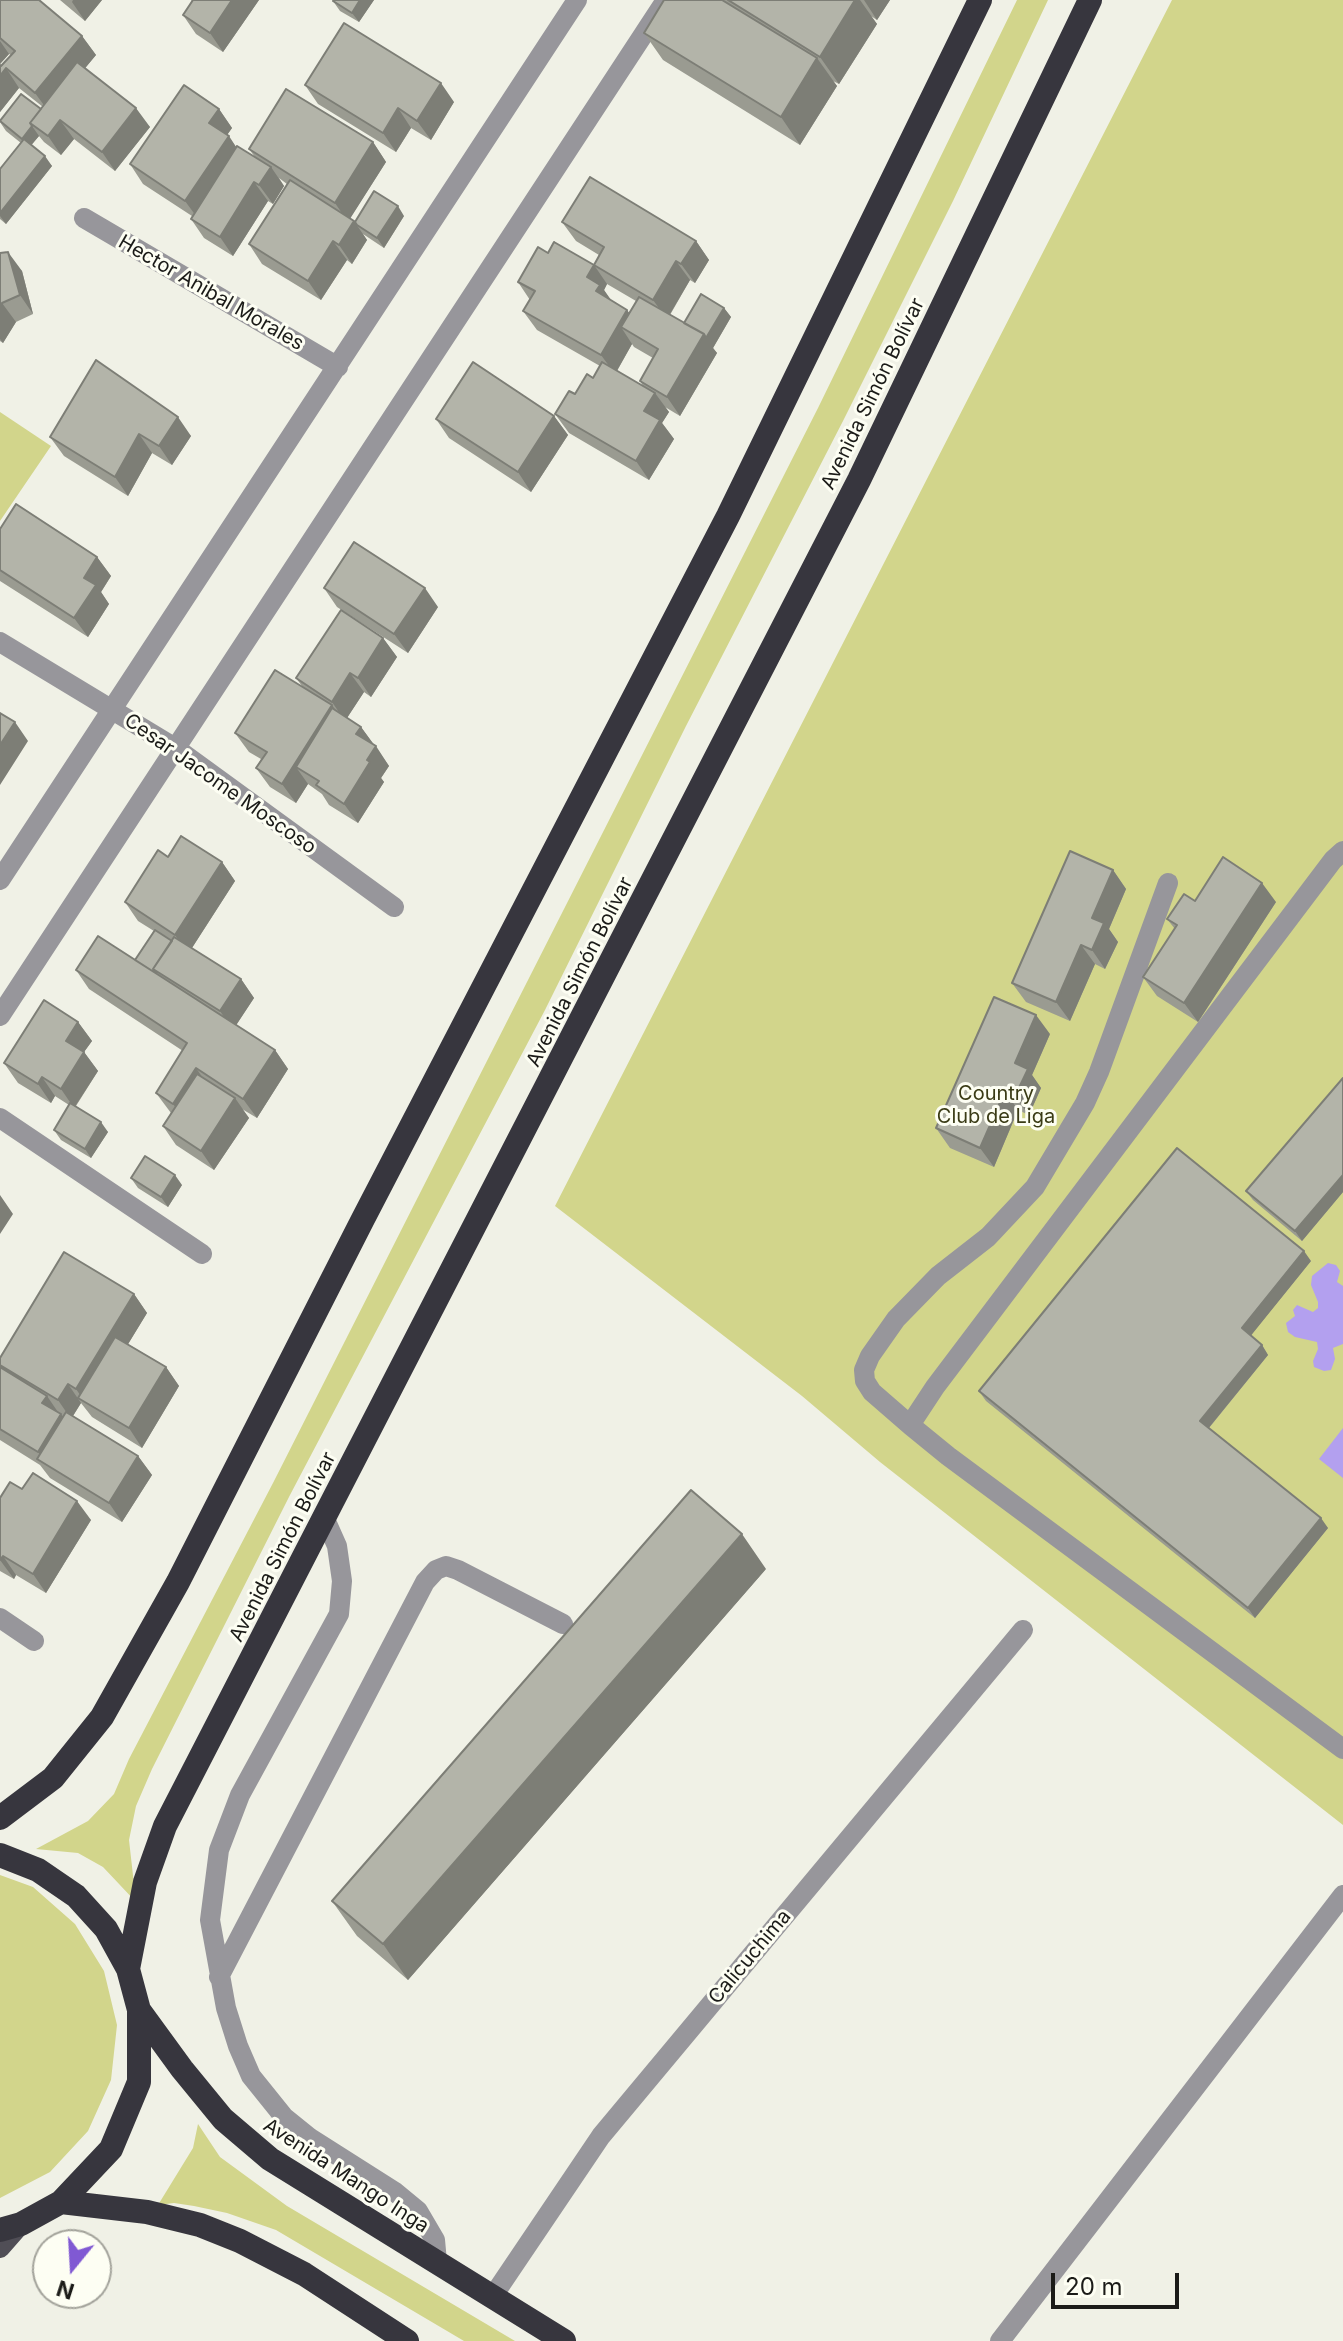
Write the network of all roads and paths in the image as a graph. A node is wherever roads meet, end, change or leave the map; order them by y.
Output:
1 (577, 0) edge
2 (666, 0) edge
3 (980, 0) edge
4 (1090, 0) edge
5 (84, 218) dead end
6 (338, 367) junction
7 (0, 642) edge
8 (111, 709) junction
9 (177, 749) junction
10 (1343, 851) edge
11 (0, 880) edge
12 (1168, 883) dead end
13 (394, 907) dead end
14 (0, 1016) edge
15 (0, 1118) edge
16 (202, 1254) dead end
17 (910, 1425) junction
18 (325, 1519) junction
19 (0, 1618) edge
20 (563, 1624) dead end
21 (1023, 1630) dead end
22 (34, 1641) dead end
23 (1343, 1749) edge
24 (0, 1818) edge
25 (0, 1855) edge
26 (1343, 1895) edge
27 (128, 1969) junction
28 (219, 1977) junction
29 (139, 2010) junction
30 (61, 2202) junction
31 (10, 2227) edge
32 (0, 2248) edge
33 (437, 2262) junction
34 (493, 2296) junction
35 (407, 2341) edge
36 (564, 2341) edge
37 (1000, 2341) edge

1 - 6 street
2 - 9 street
3 - 24 highway
4 - 18 highway, Avenida Simón Bolívar
5 - 6 street, Hector Anibal Morales
6 - 8 street
7 - 8 street, Cesar Jacome Moscoso
8 - 9 street, Cesar Jacome Moscoso
8 - 11 street
9 - 13 street, Cesar Jacome Moscoso
9 - 14 street
10 - 17 street
12 - 17 street
15 - 16 street
17 - 23 street
18 - 27 highway, Avenida Simón Bolívar
18 - 28 street
19 - 22 street
20 - 28 street
21 - 34 street, Calicuchima
25 - 27 highway
26 - 37 street
27 - 29 highway
28 - 33 street
29 - 30 highway
29 - 33 highway, Avenida Mango Inga
30 - 31 highway
30 - 35 highway
31 - 32 main road
33 - 34 highway, Avenida Mango Inga
34 - 36 highway, Avenida Mango Inga

